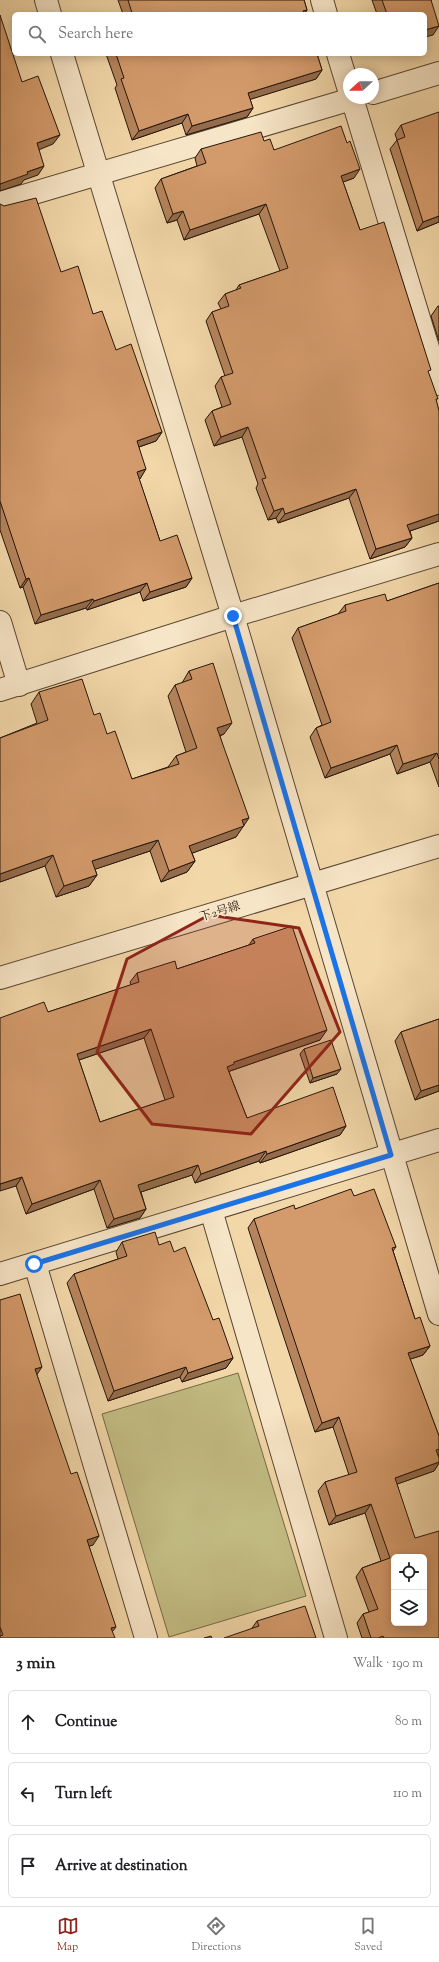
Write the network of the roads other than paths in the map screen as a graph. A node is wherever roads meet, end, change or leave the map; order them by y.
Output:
1 (46, 0) edge
2 (322, 0) edge
3 (49, 12) edge
4 (325, 12) edge
5 (63, 56) edge
6 (339, 56) edge
7 (343, 69) edge
8 (439, 73) edge
9 (379, 91) edge
10 (343, 99) edge
11 (354, 104) edge
12 (98, 174) junction
13 (0, 203) edge
14 (439, 384) edge
15 (439, 554) edge
16 (233, 616) junction
17 (0, 622) edge
18 (9, 687) edge
19 (439, 846) edge
20 (312, 884) junction
21 (0, 978) edge
22 (439, 1140) edge
23 (391, 1155) junction
24 (211, 1210) junction
25 (34, 1264) junction
26 (0, 1274) edge
27 (439, 1314) edge
28 (146, 1638) edge
29 (336, 1638) edge

1 - 3 street
2 - 4 street
5 - 12 street
6 - 7 street
8 - 9 street
10 - 12 street
11 - 14 street
12 - 13 street
12 - 16 street
15 - 16 street
16 - 18 street
16 - 20 street
17 - 18 street
19 - 20 street, 下2号線
20 - 21 street, 下2号線
20 - 23 street
22 - 23 street
23 - 24 street
23 - 27 street
24 - 25 street
24 - 29 street
25 - 26 street
25 - 28 street

